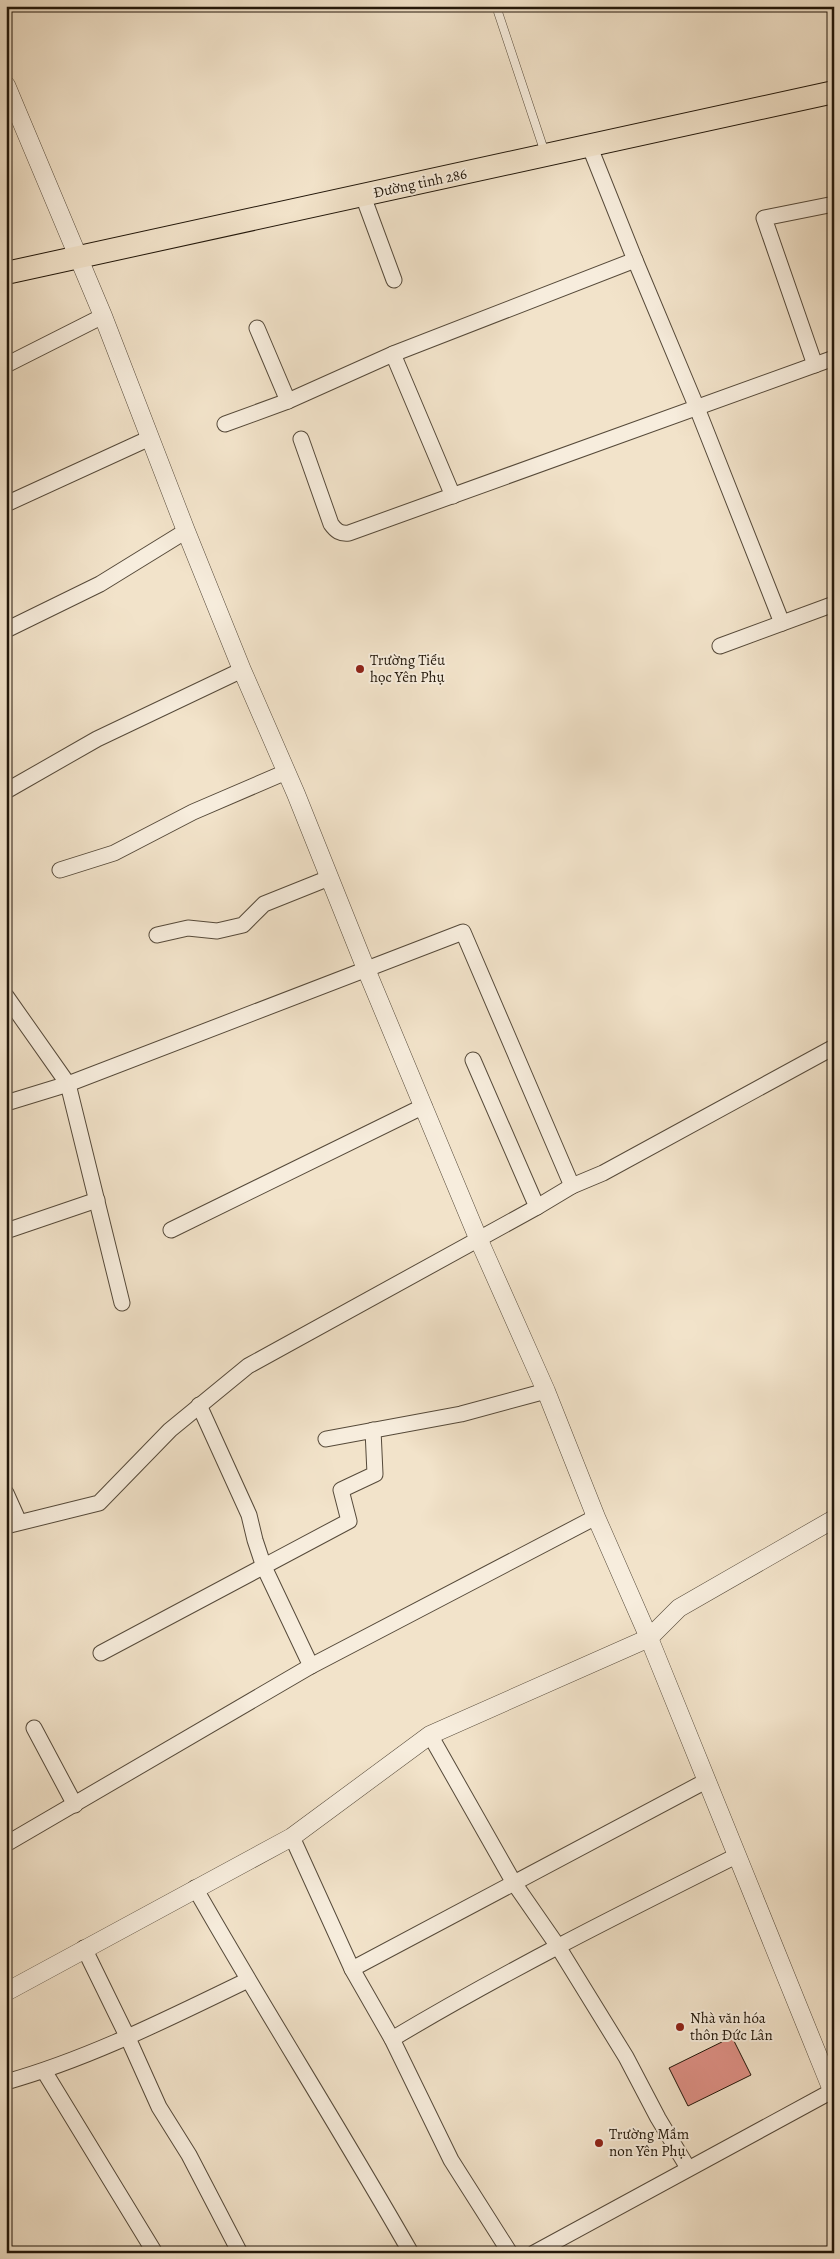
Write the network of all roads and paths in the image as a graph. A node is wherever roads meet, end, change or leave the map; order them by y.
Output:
1 (498, 12) dead end
2 (7, 87) edge
3 (834, 92) edge
4 (589, 145) junction
5 (546, 155) junction
6 (363, 196) junction
7 (834, 204) edge
8 (80, 258) junction
9 (635, 260) junction
10 (6, 273) edge
11 (394, 280) dead end
12 (103, 316) junction
13 (257, 328) dead end
14 (393, 354) junction
15 (834, 358) edge
16 (6, 365) edge
17 (816, 365) junction
18 (288, 401) junction
19 (697, 408) junction
20 (225, 424) dead end
21 (150, 438) junction
22 (301, 440) dead end
23 (453, 496) junction
24 (6, 504) edge
25 (186, 531) junction
26 (834, 604) edge
27 (782, 623) junction
28 (6, 630) edge
29 (720, 646) dead end
30 (242, 670) junction
31 (286, 772) junction
32 (6, 791) edge
33 (60, 870) dead end
34 (329, 878) junction
35 (156, 935) dead end
36 (366, 969) junction
37 (6, 996) edge
38 (834, 1047) edge
39 (473, 1060) dead end
40 (68, 1084) junction
41 (6, 1103) edge
42 (424, 1106) junction
43 (572, 1186) junction
44 (98, 1200) junction
45 (537, 1207) junction
46 (171, 1230) dead end
47 (6, 1231) edge
48 (478, 1238) junction
49 (122, 1303) dead end
50 (546, 1391) junction
51 (199, 1405) junction
52 (373, 1430) junction
53 (326, 1439) dead end
54 (6, 1493) edge
55 (596, 1517) junction
56 (834, 1519) edge
57 (13, 1524) edge
58 (264, 1566) junction
59 (649, 1638) junction
60 (101, 1653) dead end
61 (311, 1666) junction
62 (34, 1728) dead end
63 (430, 1735) junction
64 (706, 1781) junction
65 (75, 1805) junction
66 (292, 1837) junction
67 (6, 1844) edge
68 (736, 1856) junction
69 (514, 1883) junction
70 (195, 1888) junction
71 (557, 1945) junction
72 (84, 1948) junction
73 (352, 1969) junction
74 (248, 1980) junction
75 (6, 1992) edge
76 (128, 2038) junction
77 (392, 2039) junction
78 (44, 2071) junction
79 (6, 2082) edge
80 (833, 2093) edge
81 (688, 2168) junction
82 (155, 2253) edge
83 (240, 2253) edge
84 (411, 2253) edge
85 (510, 2253) edge
86 (534, 2253) edge

1 - 5 lane
2 - 8 street
3 - 4 main road, Đường tỉnh 286
4 - 5 main road, Đường tỉnh 286
4 - 9 street
5 - 6 main road, Đường tỉnh 286
6 - 8 main road, Đường tỉnh 286
6 - 11 street
7 - 17 street
8 - 10 main road, Đường tỉnh 286
8 - 12 street
9 - 14 street
9 - 19 street
12 - 16 street
12 - 21 street
13 - 18 street
14 - 18 street
14 - 23 street
15 - 17 street
17 - 19 street
18 - 20 street
19 - 23 street
19 - 27 street
21 - 24 street
21 - 25 street
22 - 23 street
25 - 28 street
25 - 30 street
26 - 27 street
27 - 29 street
30 - 31 street
30 - 32 street
31 - 33 street
31 - 34 street
34 - 35 street
34 - 36 street
36 - 40 street
36 - 42 street
36 - 43 street
37 - 40 street
38 - 43 street
39 - 45 street
40 - 41 street
40 - 44 street
42 - 46 street
42 - 48 street
43 - 45 street
44 - 47 street
44 - 49 street
45 - 48 street
48 - 50 street
48 - 51 street
50 - 52 street
50 - 55 street
51 - 57 street
51 - 58 street
52 - 53 street
52 - 58 street
54 - 57 street
55 - 59 street
55 - 61 street
56 - 59 street
58 - 60 street
58 - 61 street
59 - 63 street
59 - 64 street
61 - 65 street
62 - 65 street
63 - 66 street
63 - 69 street
64 - 68 street
64 - 69 street
65 - 67 street
66 - 70 street
66 - 73 street
68 - 71 street
68 - 80 street
69 - 71 street
69 - 73 street
70 - 72 street
70 - 74 street
71 - 77 street
71 - 81 street
72 - 75 street
72 - 76 street
73 - 77 street
74 - 76 street
74 - 84 street
76 - 78 street
76 - 83 street
77 - 85 street
78 - 79 street
78 - 82 street
80 - 81 street
81 - 86 street

